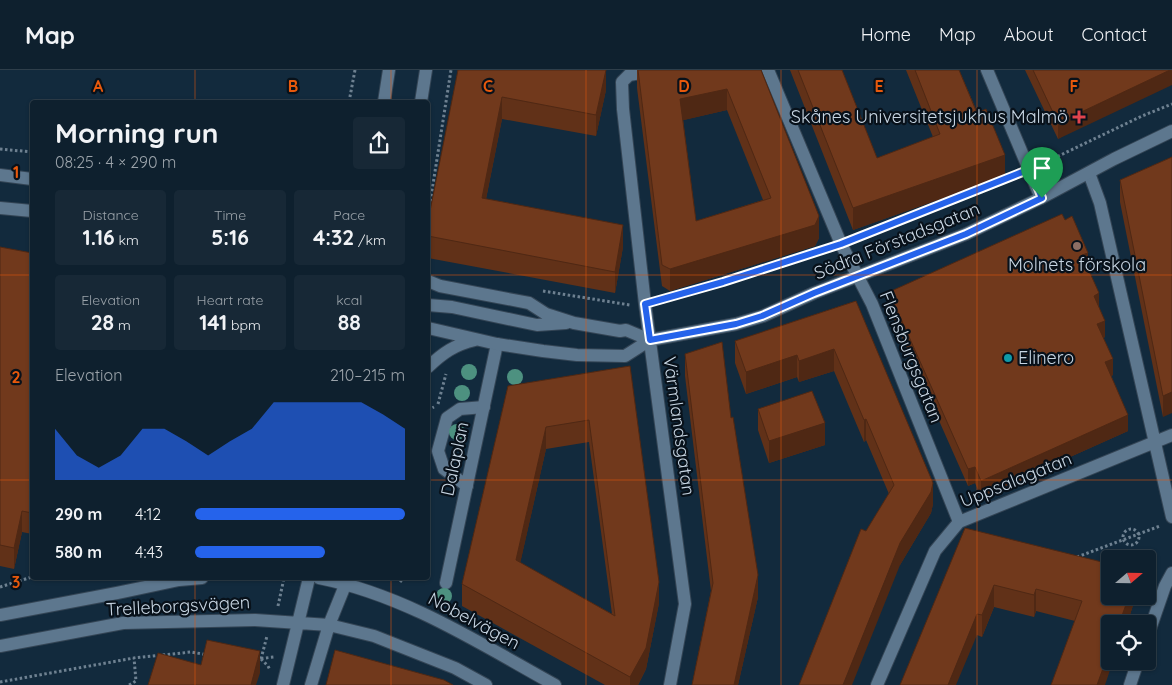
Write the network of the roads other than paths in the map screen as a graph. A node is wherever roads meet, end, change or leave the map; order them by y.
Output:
1 (389, 70) edge
2 (426, 70) edge
3 (657, 70) edge
4 (768, 70) edge
5 (987, 70) edge
6 (384, 100) edge
7 (421, 100) edge
8 (1172, 131) edge
9 (1089, 173) junction
10 (0, 175) edge
11 (30, 179) edge
12 (1042, 198) junction
13 (0, 208) edge
14 (30, 210) edge
15 (857, 276) junction
16 (430, 281) edge
17 (430, 305) edge
18 (574, 323) junction
19 (430, 328) edge
20 (477, 339) junction
21 (650, 340) junction
22 (498, 344) junction
23 (430, 365) edge
24 (484, 407) junction
25 (1172, 436) edge
26 (1156, 443) junction
27 (467, 486) junction
28 (1168, 521) edge
29 (959, 522) junction
30 (1172, 574) edge
31 (179, 580) edge
32 (309, 580) edge
33 (347, 580) edge
34 (446, 582) dead end
35 (0, 615) edge
36 (1155, 615) edge
37 (299, 624) junction
38 (329, 625) junction
39 (0, 646) edge
40 (1135, 670) edge
41 (283, 685) edge
42 (311, 685) edge
43 (486, 685) edge
44 (555, 685) edge
45 (670, 685) edge
46 (877, 685) edge
47 (1130, 685) edge

1 - 6 street
2 - 7 street
3 - 21 street, Värmlandsgatan
4 - 15 street, Flensburgsgatan
5 - 12 street
8 - 9 street, Södra Förstadsgatan
9 - 12 street, Södra Förstadsgatan
9 - 26 street
10 - 11 street
12 - 15 street, Södra Förstadsgatan
13 - 14 street
15 - 21 street, Södra Förstadsgatan
15 - 29 street, Flensburgsgatan
16 - 18 street
17 - 18 street
18 - 21 street
19 - 20 street, Södra Förstadsgatan
20 - 22 street, Södra Förstadsgatan
20 - 23 street
21 - 22 street, Södra Förstadsgatan
21 - 45 street, Värmlandsgatan
22 - 24 street, Dalaplan
24 - 27 street, Dalaplan
24 - 27 street
25 - 26 street, Uppsalagatan
26 - 28 street
26 - 29 street, Uppsalagatan
27 - 34 street, Dalaplan
29 - 46 street, Uppsalagatan
30 - 36 street
31 - 35 street, Trelleborgsvägen
32 - 37 street
33 - 38 street
33 - 44 street, Nobelvägen
37 - 38 street, Trelleborgsvägen
37 - 39 street, Trelleborgsvägen
37 - 41 street
38 - 42 street
38 - 43 street
40 - 47 street

